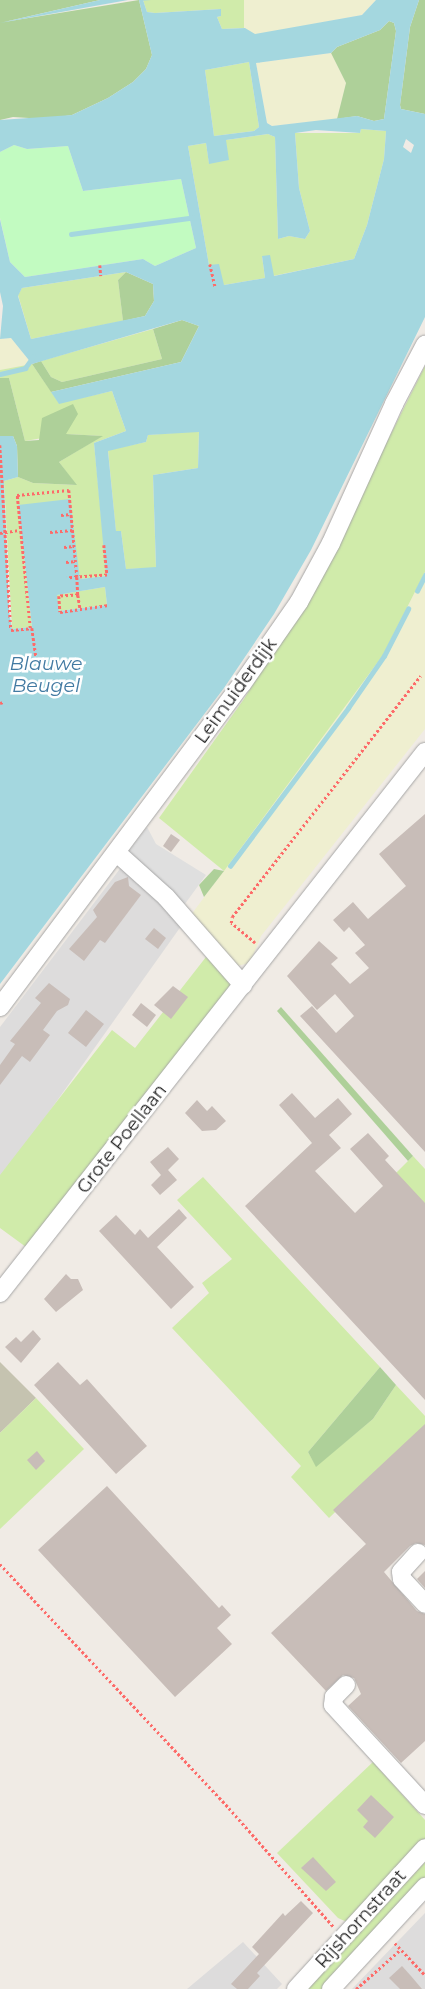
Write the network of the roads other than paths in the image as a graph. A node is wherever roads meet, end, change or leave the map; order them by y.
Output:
1 (425, 345) edge
2 (425, 752) edge
3 (116, 853) junction
4 (244, 985) junction
5 (0, 1008) edge
6 (0, 1293) edge
7 (418, 1554) dead end
8 (425, 1604) edge
9 (346, 1686) dead end
10 (425, 1805) edge
11 (425, 1848) edge
12 (425, 1888) edge
13 (296, 1989) edge
14 (331, 1989) edge

1 - 3 street, Leimuiderdijk
2 - 4 street, Grote Poellaan
3 - 4 street
3 - 5 street, Leimuiderdijk
4 - 6 street, Grote Poellaan
7 - 8 street
9 - 10 street
11 - 13 street, Rijshornstraat
12 - 14 street, Rijshornstraat

